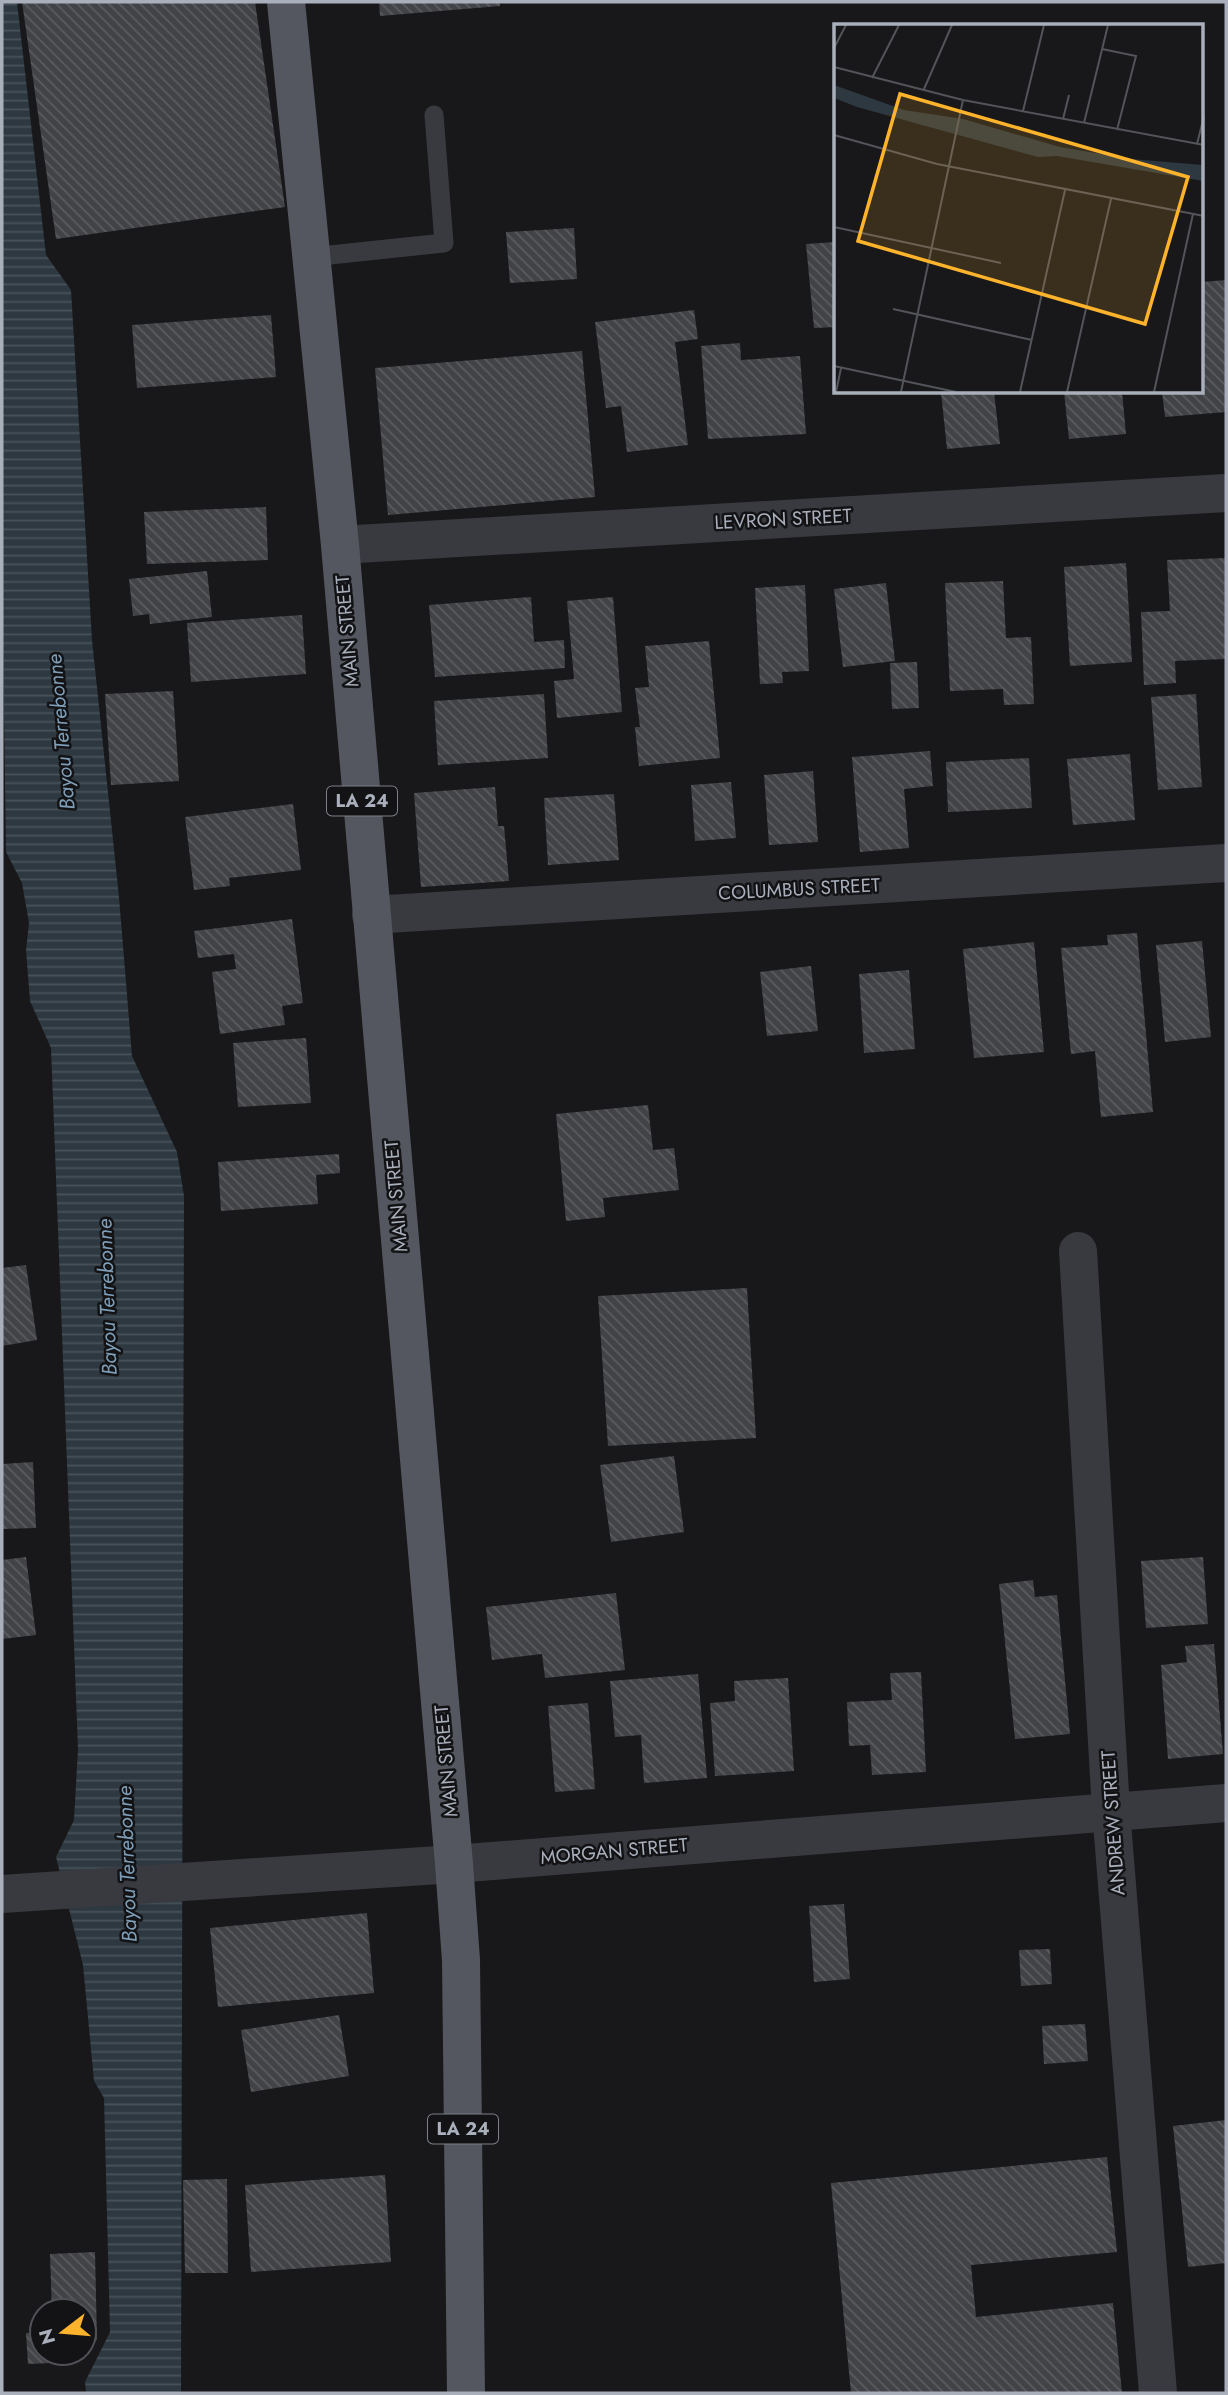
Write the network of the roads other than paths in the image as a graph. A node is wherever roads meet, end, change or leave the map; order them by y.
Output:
1 (286, 2) edge
2 (433, 115) dead end
3 (311, 257) junction
4 (1226, 493) edge
5 (340, 545) junction
6 (1226, 863) edge
7 (372, 915) junction
8 (1078, 1251) dead end
9 (1226, 1803) edge
10 (1111, 1810) junction
11 (454, 1864) junction
12 (2, 1894) edge
13 (466, 2393) edge
14 (1158, 2393) edge

1 - 3 main road, MAIN STREET / LA 24
2 - 3 lane
3 - 5 main road, MAIN STREET / LA 24
4 - 5 street, LEVRON STREET
5 - 7 main road, MAIN STREET / LA 24
6 - 7 street, COLUMBUS STREET
7 - 11 main road, MAIN STREET / LA 24
8 - 10 street, ANDREW STREET
9 - 10 street, MORGAN STREET
10 - 11 street, MORGAN STREET
10 - 14 street, ANDREW STREET
11 - 12 street, MORGAN STREET
11 - 13 main road, MAIN STREET / LA 24

